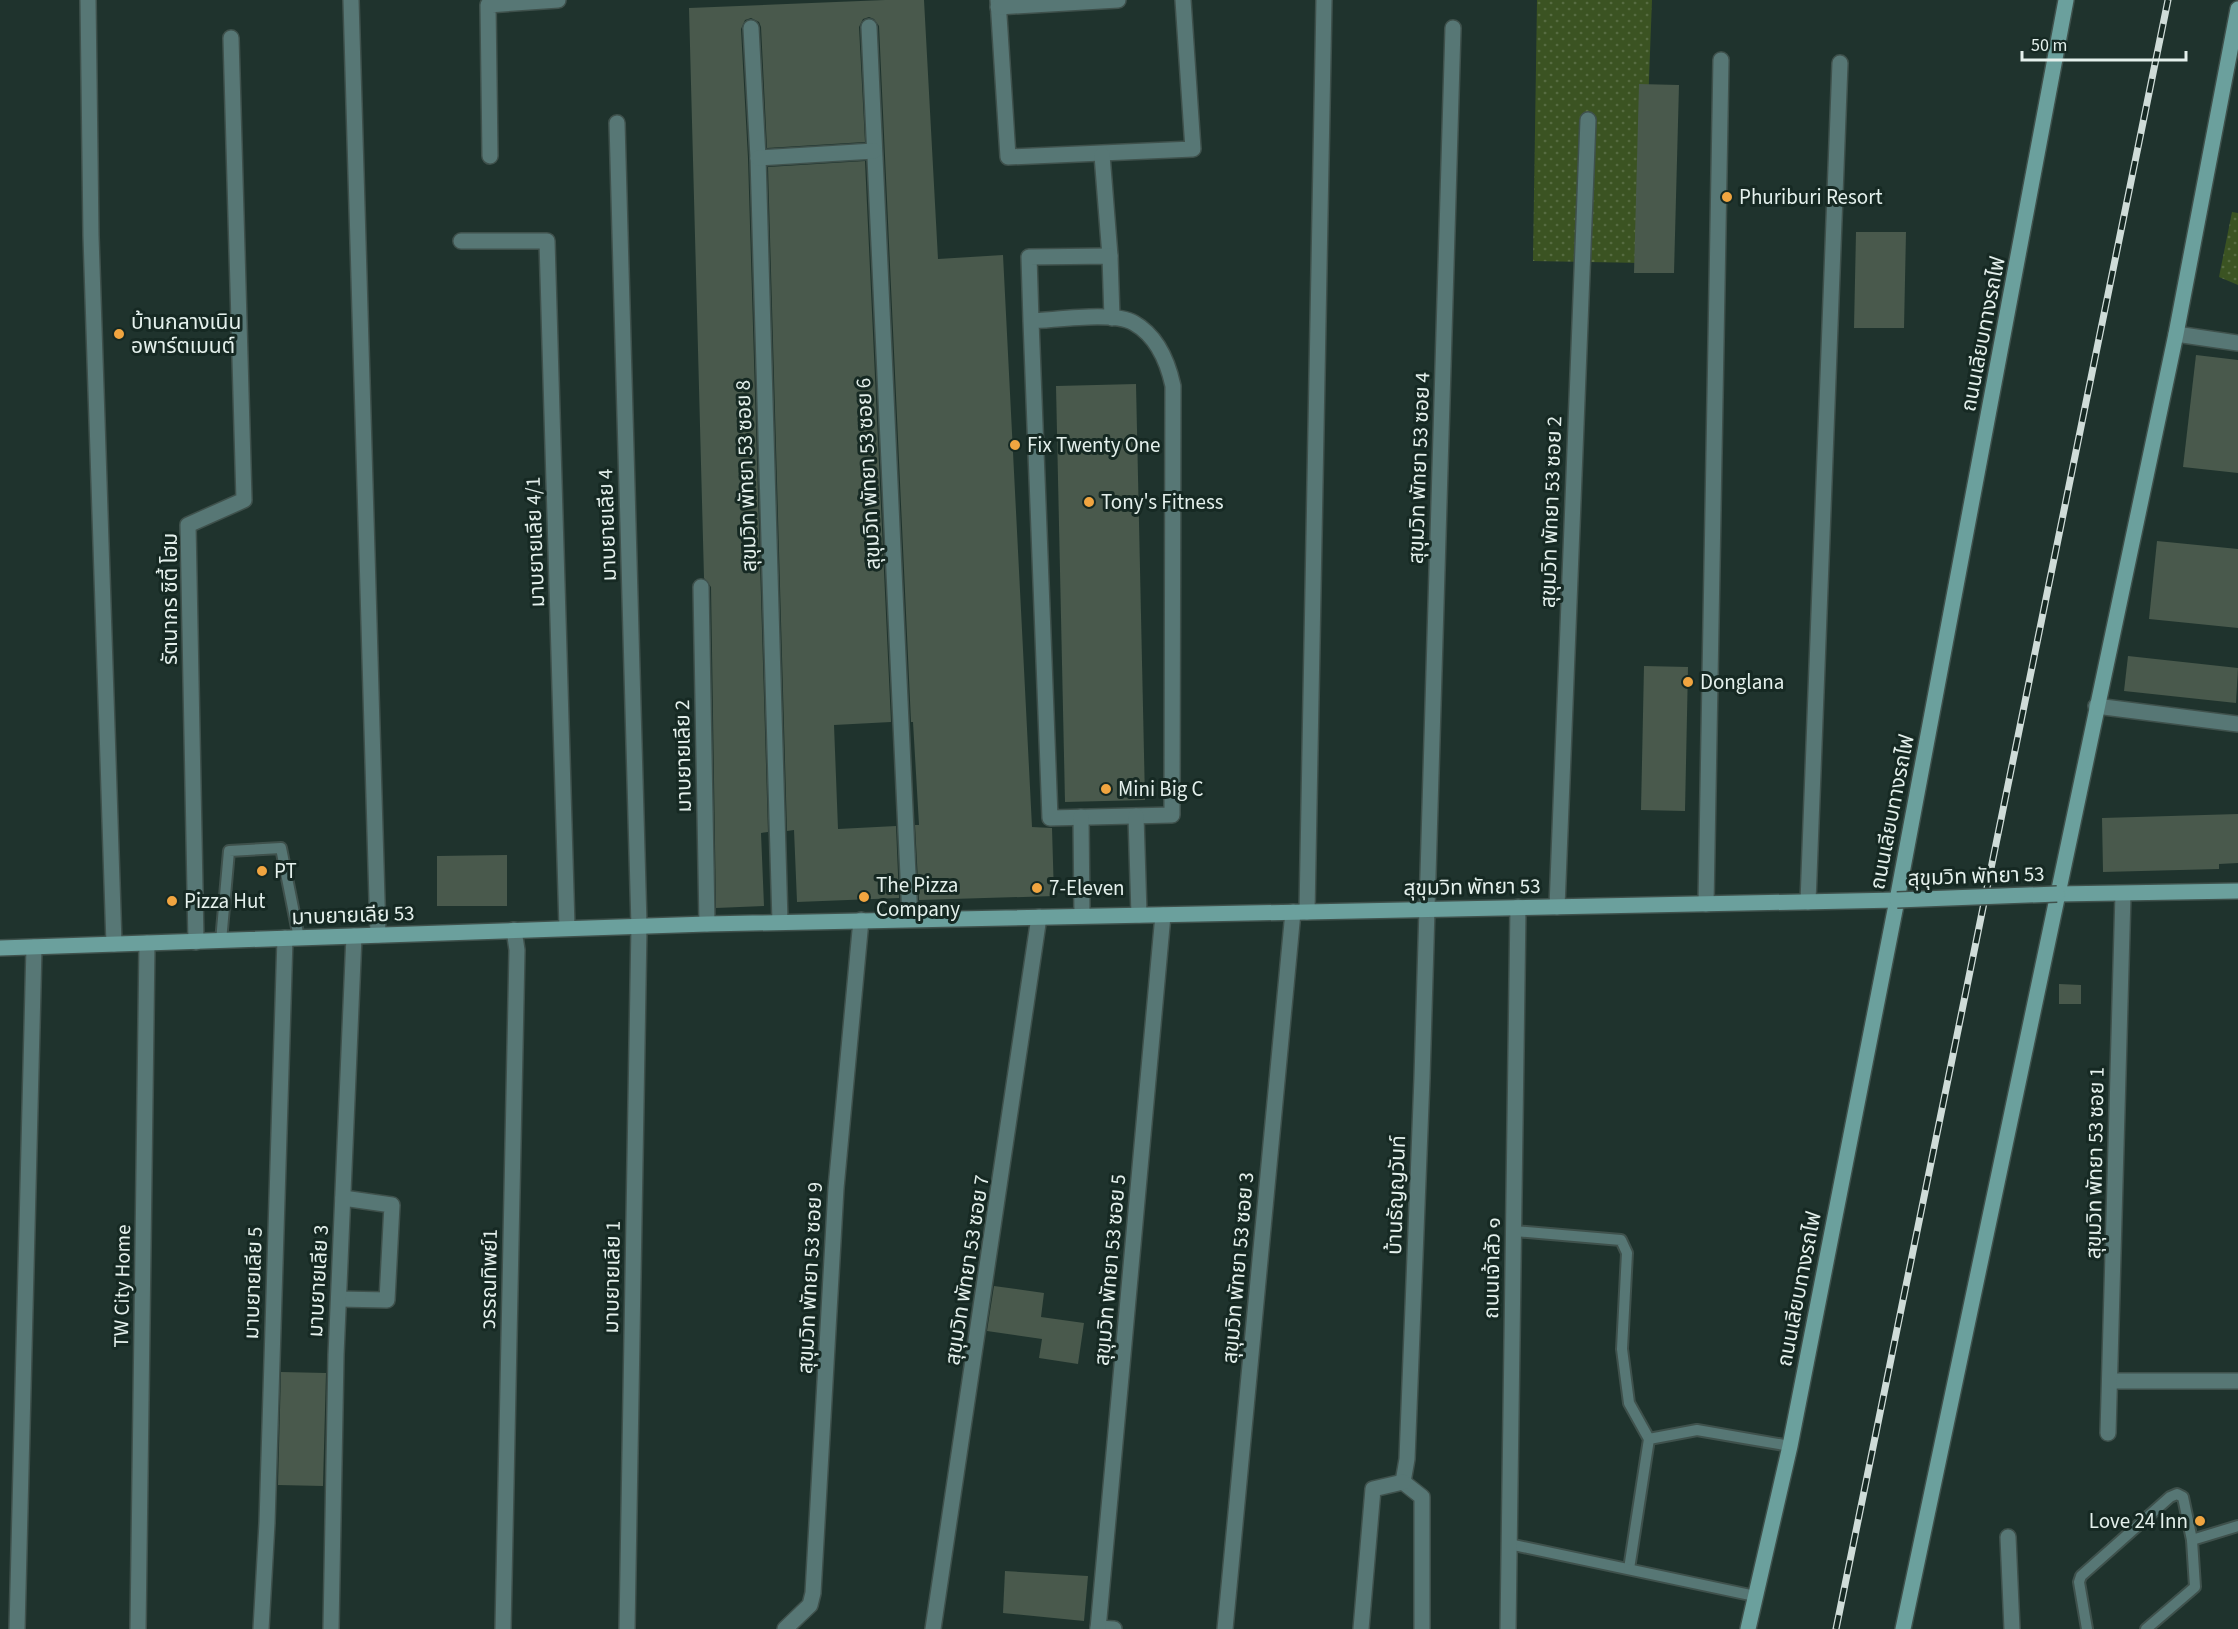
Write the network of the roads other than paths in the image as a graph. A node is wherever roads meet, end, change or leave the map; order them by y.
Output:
1 (88, 0) edge
2 (351, 0) edge
3 (558, 0) edge
4 (1118, 0) edge
5 (1183, 0) edge
6 (1324, 0) edge
7 (2066, 0) edge
8 (505, 2) edge
9 (998, 3) edge
10 (2238, 9) edge
11 (869, 27) dead end
12 (751, 28) dead end
13 (1453, 28) dead end
14 (231, 38) dead end
15 (1721, 60) dead end
16 (1840, 63) dead end
17 (1588, 120) dead end
18 (617, 123) dead end
19 (874, 151) junction
20 (1102, 155) junction
21 (490, 156) dead end
22 (758, 158) junction
23 (461, 242) dead end
24 (1110, 256) junction
25 (1112, 318) junction
26 (1031, 321) junction
27 (2176, 334) junction
28 (2238, 343) edge
29 (700, 587) dead end
30 (2096, 706) junction
31 (2238, 724) edge
32 (1136, 816) junction
33 (1082, 817) junction
34 (2238, 891) edge
35 (2057, 894) junction
36 (2122, 894) junction
37 (1897, 900) junction
38 (1809, 902) junction
39 (1706, 904) junction
40 (1518, 907) junction
41 (1557, 907) junction
42 (1426, 909) junction
43 (1300, 912) junction
44 (1139, 915) junction
45 (1163, 915) junction
46 (1082, 916) junction
47 (1039, 917) junction
48 (910, 919) junction
49 (861, 920) junction
50 (780, 922) junction
51 (707, 924) junction
52 (639, 926) junction
53 (567, 928) junction
54 (514, 930) junction
55 (378, 935) junction
56 (354, 936) junction
57 (292, 938) junction
58 (221, 941) junction
59 (196, 942) junction
60 (147, 943) junction
61 (114, 944) junction
62 (34, 947) junction
63 (0, 948) edge
64 (343, 1198) junction
65 (1514, 1231) junction
66 (339, 1299) junction
67 (2111, 1382) junction
68 (2238, 1382) edge
69 (2108, 1433) dead end
70 (1649, 1439) junction
71 (1790, 1446) junction
72 (1403, 1482) junction
73 (2238, 1526) edge
74 (2008, 1537) dead end
75 (2192, 1540) junction
76 (1509, 1544) junction
77 (1629, 1569) junction
78 (1755, 1596) junction
79 (17, 1629) edge
80 (138, 1629) edge
81 (261, 1629) edge
82 (331, 1629) edge
83 (503, 1629) edge
84 (627, 1629) edge
85 (785, 1629) edge
86 (933, 1629) edge
87 (1104, 1629) edge
88 (1225, 1629) edge
89 (1361, 1629) edge
90 (1422, 1629) edge
91 (1508, 1629) edge
92 (1748, 1629) edge
93 (1903, 1629) edge
94 (2012, 1629) edge
95 (2087, 1629) edge
96 (2146, 1629) edge

1 - 61 street
2 - 55 street
3 - 8 street
4 - 9 street
5 - 20 street
6 - 43 street, สุขุมวิท พัทยา 53 ซอย 3
7 - 37 street, ถนนเลียบทางรถไฟ
8 - 21 street
9 - 20 street
10 - 27 street
11 - 19 street, สุขุมวิท พัทยา 53 ซอย 6
12 - 22 street, สุขุมวิท พัทยา 53 ซอย 8
13 - 42 street, สุขุมวิท พัทยา 53 ซอย 4
14 - 59 street, รัตนากร ซิตี้ โฮม
15 - 39 street
16 - 38 street
17 - 41 street, สุขุมวิท พัทยา 53 ซอย 2
18 - 52 street, มาบยายเลีย 4
19 - 22 street
19 - 48 street, สุขุมวิท พัทยา 53 ซอย 6
20 - 24 street
22 - 50 street, สุขุมวิท พัทยา 53 ซอย 8
23 - 53 street, มาบยายเลีย 4/1
24 - 25 street
24 - 26 street
25 - 26 street
25 - 32 street
26 - 33 street
27 - 28 street
27 - 30 street
29 - 51 street, มาบยายเลีย 2
30 - 31 street
30 - 35 street
32 - 33 street
32 - 44 street
33 - 46 street
34 - 36 street, สุขุมวิท พัทยา 53
35 - 36 street, สุขุมวิท พัทยา 53
35 - 37 street, สุขุมวิท พัทยา 53, bridge
35 - 93 street
36 - 67 street, สุขุมวิท พัทยา 53 ซอย 1
37 - 38 street, สุขุมวิท พัทยา 53
37 - 71 street, ถนนเลียบทางรถไฟ
38 - 39 street, สุขุมวิท พัทยา 53
39 - 41 street, สุขุมวิท พัทยา 53
40 - 41 street, สุขุมวิท พัทยา 53
40 - 42 street, สุขุมวิท พัทยา 53
40 - 65 street, ถนนเจ้าสัว ๑
42 - 43 street, สุขุมวิท พัทยา 53
42 - 72 street, บ้านธัญญวันท์
43 - 45 street, สุขุมวิท พัทยา 53
43 - 88 street, สุขุมวิท พัทยา 53 ซอย 3
44 - 45 street, สุขุมวิท พัทยา 53
44 - 46 street, สุขุมวิท พัทยา 53
45 - 87 street, สุขุมวิท พัทยา 53 ซอย 5
46 - 47 street, สุขุมวิท พัทยา 53
47 - 48 street, สุขุมวิท พัทยา 53
47 - 86 street, สุขุมวิท พัทยา 53 ซอย 7
48 - 49 street, สุขุมวิท พัทยา 53
49 - 50 street, สุขุมวิท พัทยา 53
49 - 85 street, สุขุมวิท พัทยา 53 ซอย 9
50 - 51 street, สุขุมวิท พัทยา 53
51 - 52 street, มาบยายเลีย 53
52 - 53 street, มาบยายเลีย 53
52 - 84 street, มาบยายเลีย 1
53 - 54 street, มาบยายเลีย 53
54 - 55 street, มาบยายเลีย 53
54 - 83 street, วรรณทิพย์1
55 - 56 street, มาบยายเลีย 53
56 - 57 street, มาบยายเลีย 53
56 - 64 street, มาบยายเลีย 3
57 - 58 street, มาบยายเลีย 53
57 - 58 lane
57 - 81 street, มาบยายเลีย 5
58 - 59 street, มาบยายเลีย 53
59 - 60 street, มาบยายเลีย 53
60 - 61 street, มาบยายเลีย 53
60 - 80 street, TW City Home
61 - 62 street, มาบยายเลีย 53
62 - 63 street, มาบยายเลีย 53
62 - 79 street
64 - 66 street, มาบยายเลีย 3
64 - 66 street
65 - 70 lane
65 - 76 street, ถนนเจ้าสัว ๑
66 - 82 street, มาบยายเลีย 3
67 - 68 street
67 - 69 street, สุขุมวิท พัทยา 53 ซอย 1
70 - 71 lane
70 - 77 lane
71 - 78 street, ถนนเลียบทางรถไฟ
72 - 89 street
72 - 90 street
73 - 75 lane
74 - 94 street
75 - 95 lane
75 - 96 lane
76 - 77 lane
76 - 91 street, ถนนเจ้าสัว ๑
77 - 78 lane
78 - 92 street, ถนนเลียบทางรถไฟ

